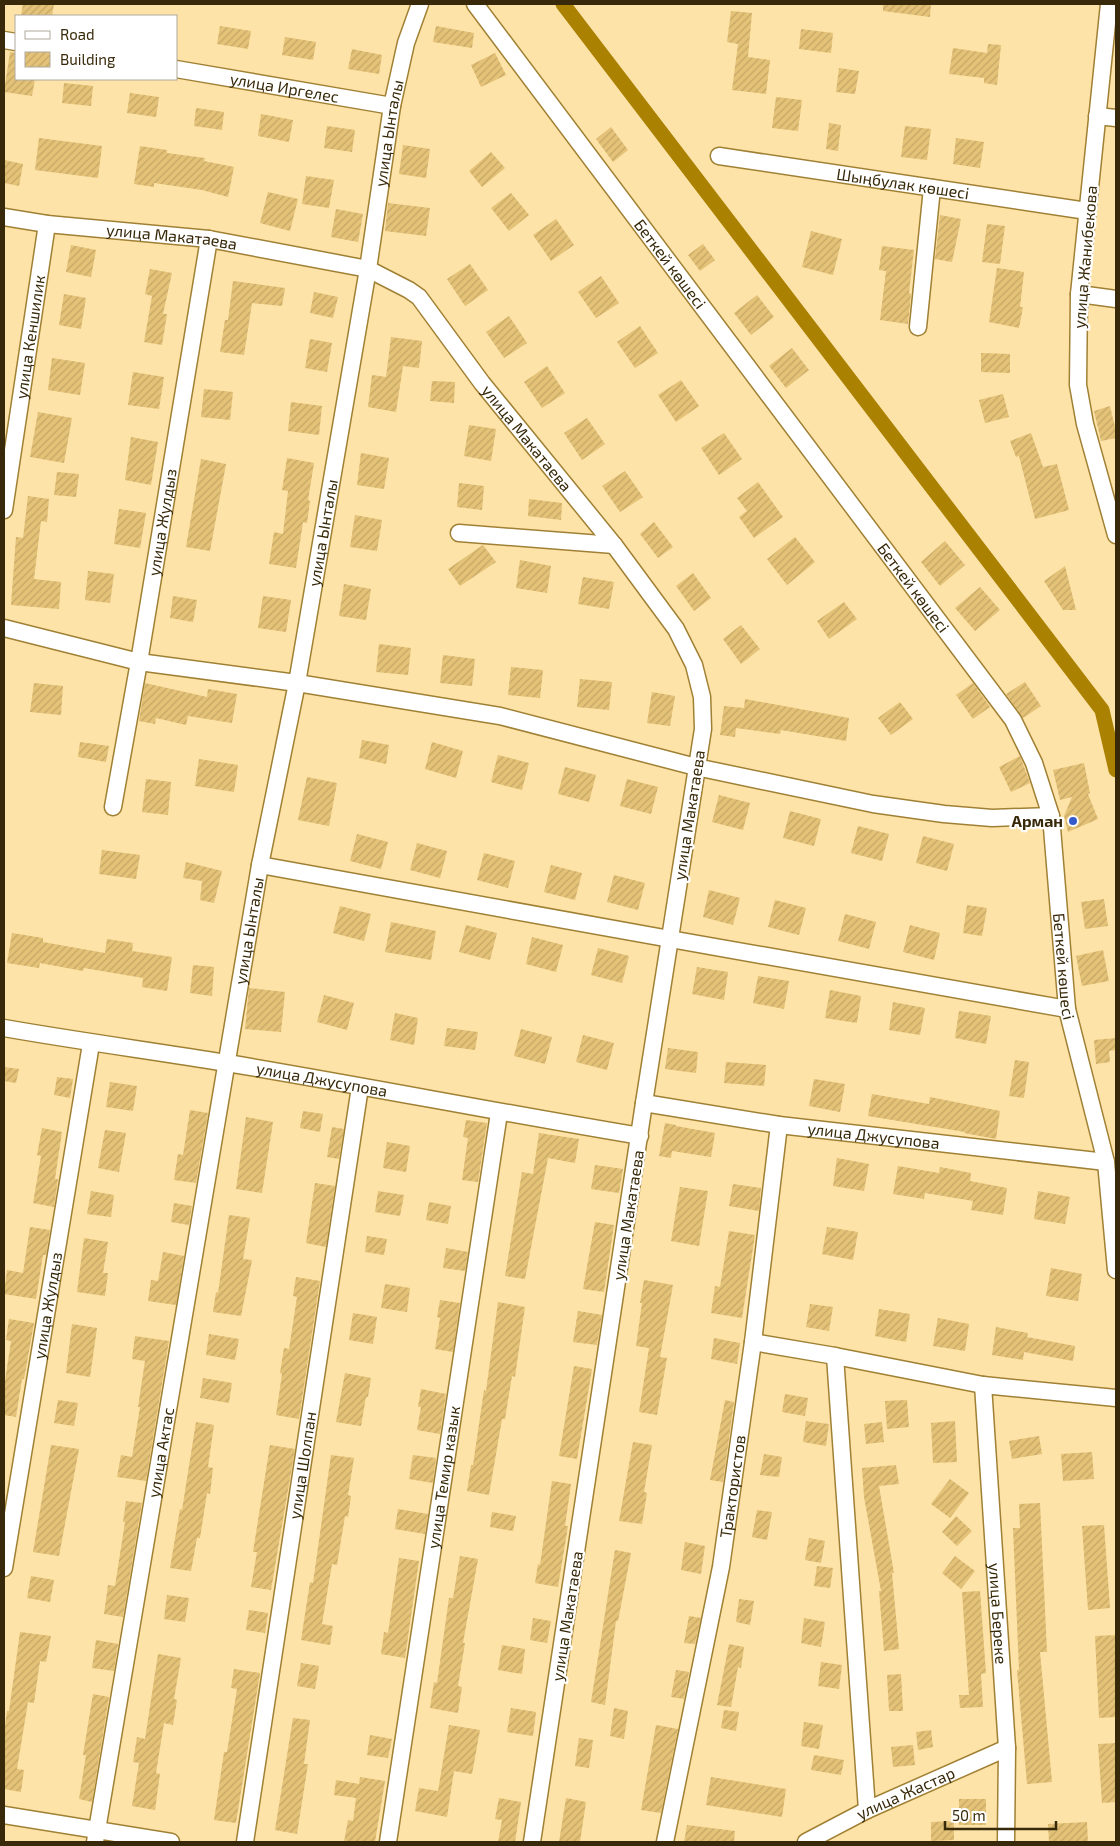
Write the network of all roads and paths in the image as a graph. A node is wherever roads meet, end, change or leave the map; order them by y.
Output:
1 (420, 4) edge
2 (475, 4) edge
3 (1111, 8) edge
4 (178, 69) edge
5 (392, 106) junction
6 (1097, 116) junction
7 (1116, 118) edge
8 (719, 156) dead end
9 (932, 188) junction
10 (1087, 211) junction
11 (4, 217) edge
12 (47, 224) junction
13 (209, 239) junction
14 (368, 269) junction
15 (1078, 294) junction
16 (1116, 299) edge
17 (918, 327) dead end
18 (1110, 488) edge
19 (4, 510) edge
20 (459, 533) dead end
21 (1116, 535) edge
22 (614, 545) junction
23 (4, 628) edge
24 (139, 662) junction
25 (297, 683) junction
26 (696, 767) junction
27 (113, 807) dead end
28 (1050, 816) junction
29 (260, 865) junction
30 (670, 939) junction
31 (1067, 1009) junction
32 (4, 1028) edge
33 (91, 1044) junction
34 (227, 1064) junction
35 (360, 1088) junction
36 (644, 1103) junction
37 (499, 1113) junction
38 (779, 1125) junction
39 (640, 1136) junction
40 (1106, 1162) junction
41 (1116, 1270) edge
42 (753, 1342) junction
43 (834, 1356) junction
44 (983, 1385) junction
45 (1116, 1398) edge
46 (4, 1568) edge
47 (1007, 1748) junction
48 (867, 1810) junction
49 (4, 1816) edge
50 (96, 1836) edge
51 (171, 1842) edge
52 (245, 1842) edge
53 (388, 1842) edge
54 (532, 1842) edge
55 (665, 1842) edge
56 (806, 1842) edge
57 (1006, 1842) edge

1 - 5 street, улица Ынталы
2 - 28 street, Беткей көшесі
3 - 6 street, улица Жанибекова
4 - 5 street, улица Иргелес
5 - 14 street, улица Ынталы
6 - 7 street
6 - 10 street, улица Жанибекова
8 - 9 street, Шыңбулак көшесі
9 - 10 street, Шыңбулак көшесі
9 - 17 street
10 - 15 street, улица Жанибекова
11 - 12 street, улица Макатаева
12 - 13 street, улица Макатаева
12 - 19 street, улица Кеншилик
13 - 14 street, улица Макатаева
13 - 24 street, улица Жулдыз
14 - 22 street, улица Макатаева
14 - 25 street, улица Ынталы
15 - 16 street
15 - 18 street, улица Жанибекова
18 - 21 street, улица Жанибекова
20 - 22 street
22 - 26 street, улица Макатаева
23 - 24 street
24 - 25 street
24 - 27 street, улица Жулдыз
25 - 26 street
25 - 29 street, улица Ынталы
26 - 28 street
26 - 30 street, улица Макатаева
28 - 31 street, Беткей көшесі
29 - 30 street
29 - 34 street, улица Ынталы
30 - 31 street
30 - 36 street, улица Макатаева
31 - 40 street, Беткей көшесі
32 - 33 street, улица Джусупова
33 - 34 street, улица Джусупова
33 - 46 street, улица Жулдыз
34 - 35 street, улица Джусупова
34 - 50 street, улица Актас
35 - 37 street, улица Джусупова
35 - 52 street, улица Шолпан
36 - 38 street, улица Джусупова
36 - 39 street, улица Макатаева
37 - 39 street, улица Джусупова
37 - 53 street, улица Темир казык
38 - 40 street, улица Джусупова
38 - 42 street, Трактористов
39 - 54 street, улица Макатаева
40 - 41 street, Беткей көшесі
42 - 43 street
42 - 55 street, Трактористов
43 - 44 street
43 - 48 street
44 - 45 street
44 - 47 street, улица Береке
47 - 48 street, улица Жастар
47 - 57 street, улица Береке
48 - 56 street, улица Жастар
49 - 50 street
50 - 51 street

